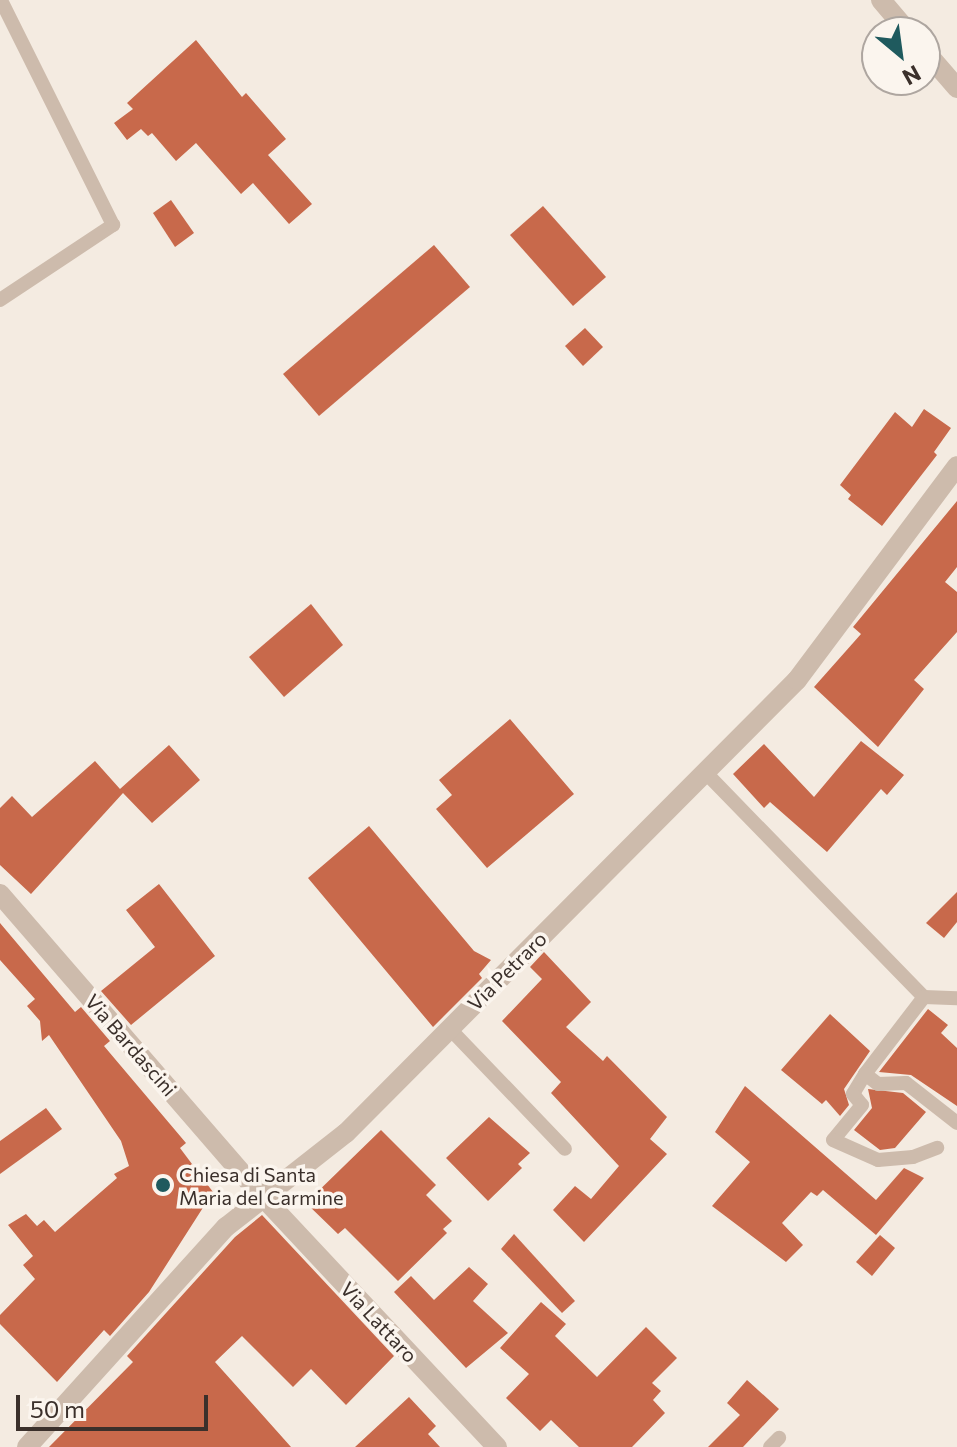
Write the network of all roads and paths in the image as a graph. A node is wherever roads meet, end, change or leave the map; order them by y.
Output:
1 (1, 0) edge
2 (881, 0) edge
3 (894, 16) edge
4 (941, 70) edge
5 (957, 88) edge
6 (0, 300) edge
7 (957, 466) edge
8 (705, 772) junction
9 (0, 894) edge
10 (924, 997) junction
11 (957, 998) edge
12 (450, 1029) junction
13 (865, 1074) junction
14 (957, 1123) edge
15 (937, 1148) dead end
16 (565, 1149) dead end
17 (262, 1196) junction
18 (27, 1447) edge
19 (497, 1447) edge

1 - 6 lane
2 - 3 street
4 - 5 street
7 - 8 street, Via Petraro
8 - 10 lane
8 - 12 street, Via Petraro
9 - 17 street, Via Bardascini
10 - 11 lane
10 - 13 lane
12 - 16 lane
12 - 17 street, Via Petraro
13 - 14 lane
13 - 15 lane
17 - 18 street, Via Petraro
17 - 19 street, Via Lattaro

